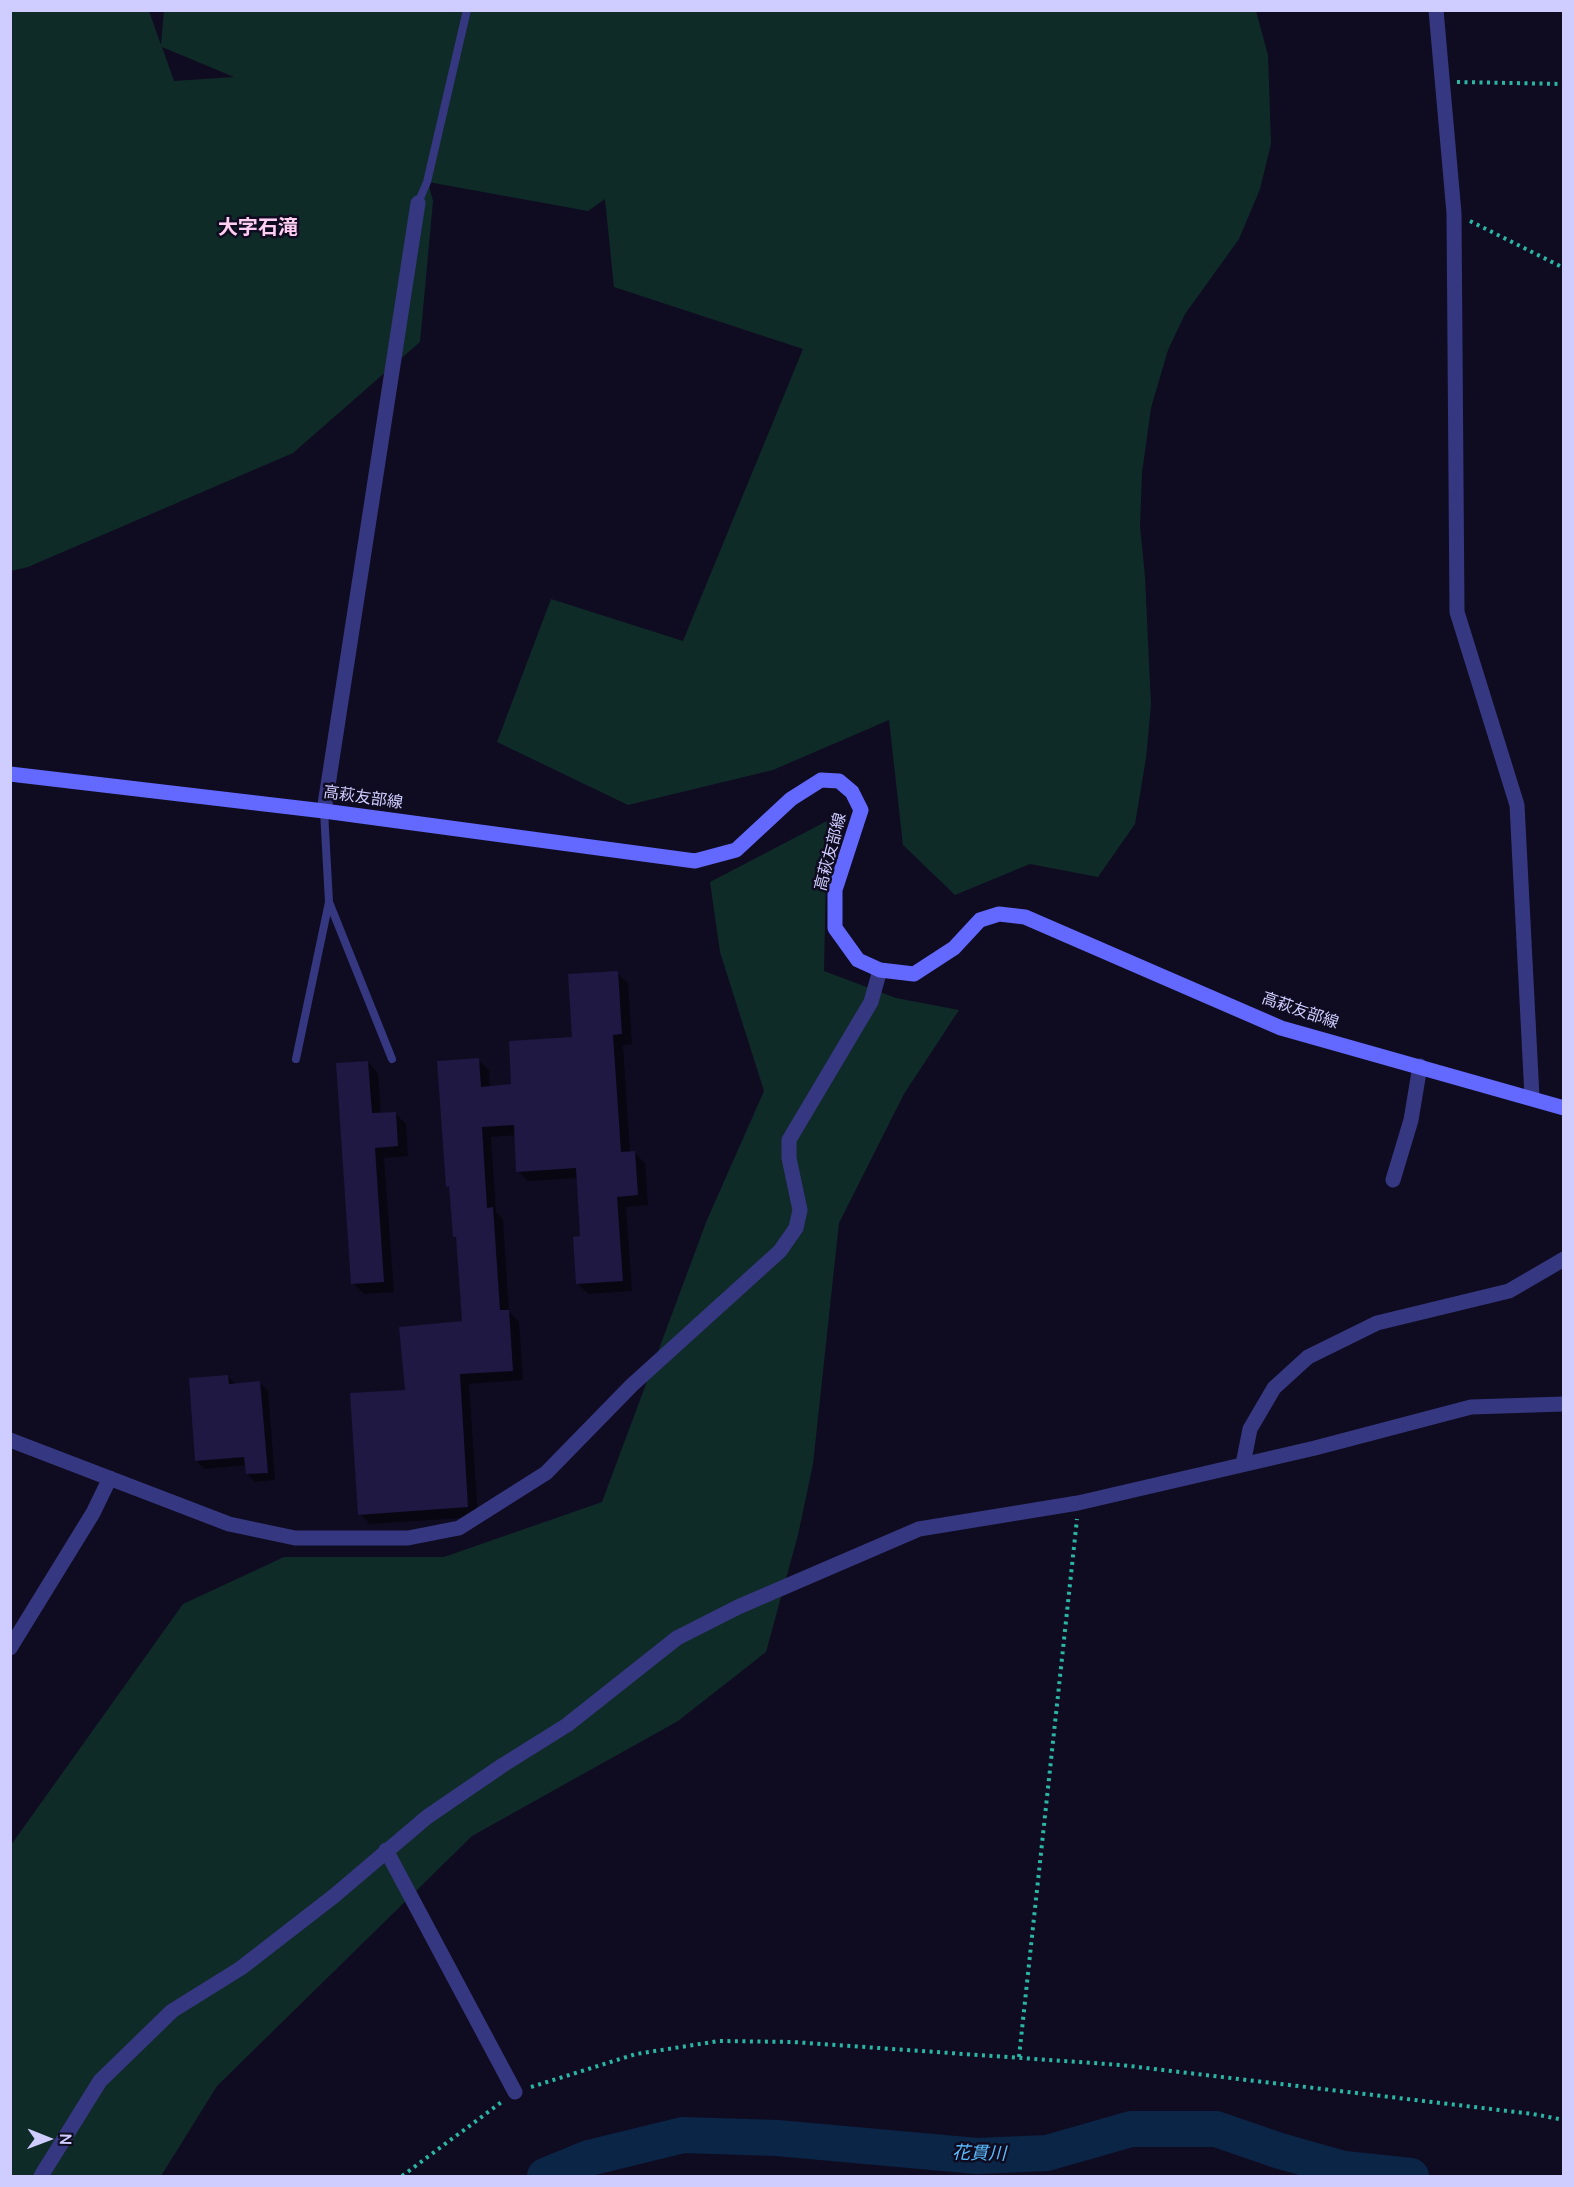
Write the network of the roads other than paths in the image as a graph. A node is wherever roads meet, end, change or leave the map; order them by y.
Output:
1 (467, 10) edge
2 (1436, 10) edge
3 (418, 203) joint
4 (10, 774) edge
5 (324, 811) junction
6 (329, 902) junction
7 (880, 970) junction
8 (296, 1059) dead end
9 (392, 1059) dead end
10 (1420, 1066) junction
11 (1532, 1097) junction
12 (1563, 1108) edge
13 (1393, 1180) dead end
14 (1563, 1259) edge
15 (1563, 1404) edge
16 (10, 1440) edge
17 (1243, 1464) junction
18 (110, 1478) junction
19 (10, 1648) edge
20 (386, 1850) junction
21 (515, 2092) road end
22 (41, 2176) edge

1 - 3 lane
2 - 11 street
3 - 5 street
4 - 5 main road, 高萩友部線
5 - 6 lane
5 - 7 main road, 高萩友部線
6 - 8 lane
6 - 9 lane
7 - 10 main road, 高萩友部線
7 - 18 street
10 - 11 main road, 高萩友部線
10 - 13 street
11 - 12 main road, 高萩友部線
14 - 17 street
15 - 17 street
16 - 18 street
17 - 20 street
18 - 19 street
20 - 21 street
20 - 22 street

